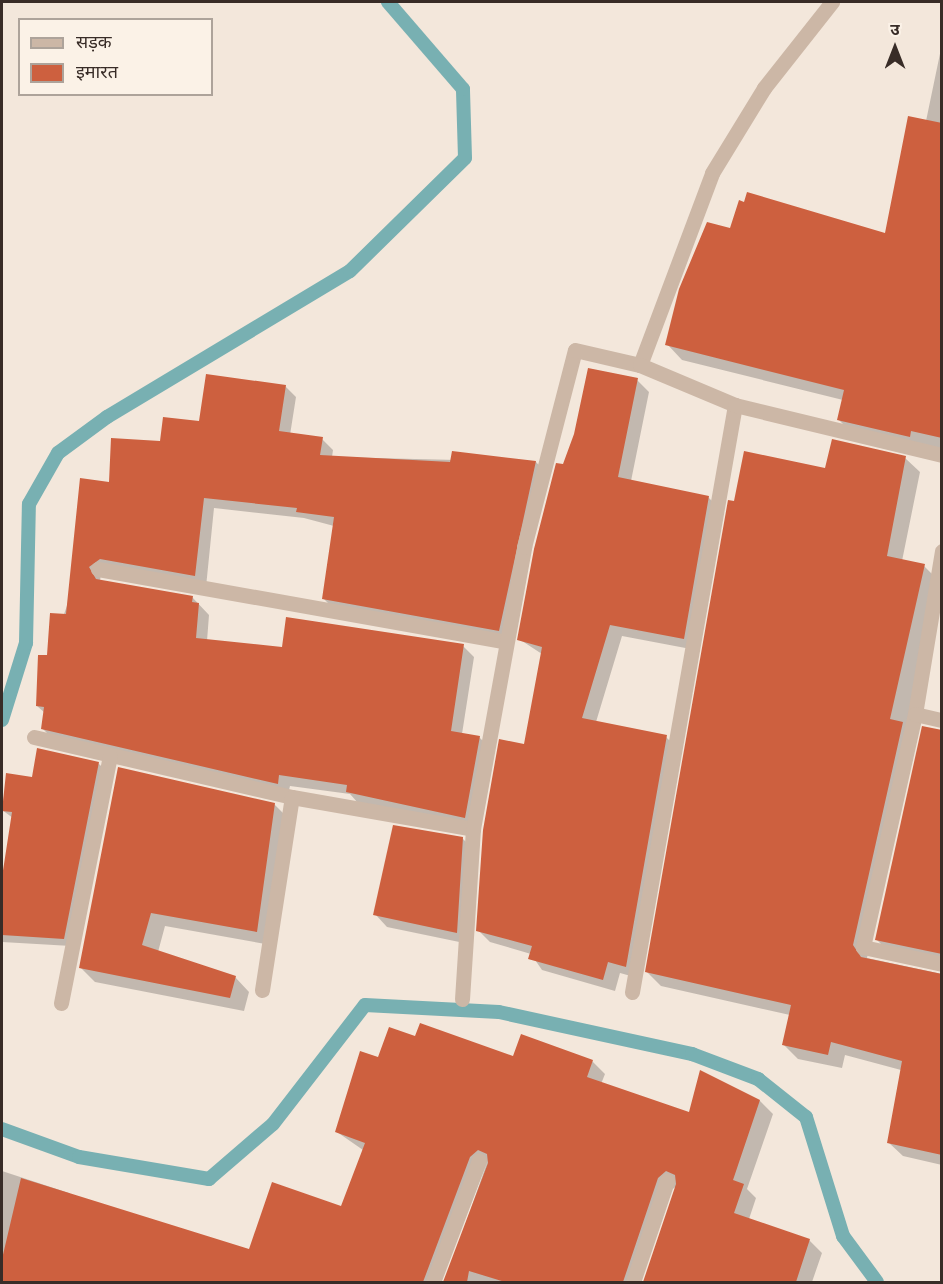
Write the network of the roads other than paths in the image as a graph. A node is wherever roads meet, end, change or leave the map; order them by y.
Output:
1 (832, 2) edge
2 (640, 365) junction
3 (735, 405) junction
4 (942, 455) edge
5 (942, 551) edge
6 (98, 569) dead end
7 (506, 642) junction
8 (915, 714) junction
9 (942, 720) edge
10 (34, 737) dead end
11 (110, 756) junction
12 (292, 797) junction
13 (473, 829) junction
14 (942, 964) edge
15 (262, 990) dead end
16 (632, 992) dead end
17 (462, 999) dead end
18 (61, 1003) dead end
19 (479, 1160) dead end
20 (667, 1181) dead end
21 (433, 1282) edge
22 (633, 1282) edge

1 - 2 street
2 - 3 street
2 - 7 street
3 - 4 street
3 - 16 street
5 - 8 street
6 - 7 street
7 - 13 street
8 - 9 street
8 - 14 street
10 - 11 street
11 - 12 street
11 - 18 street
12 - 13 street
12 - 15 street
13 - 17 street
19 - 21 street
20 - 22 street

